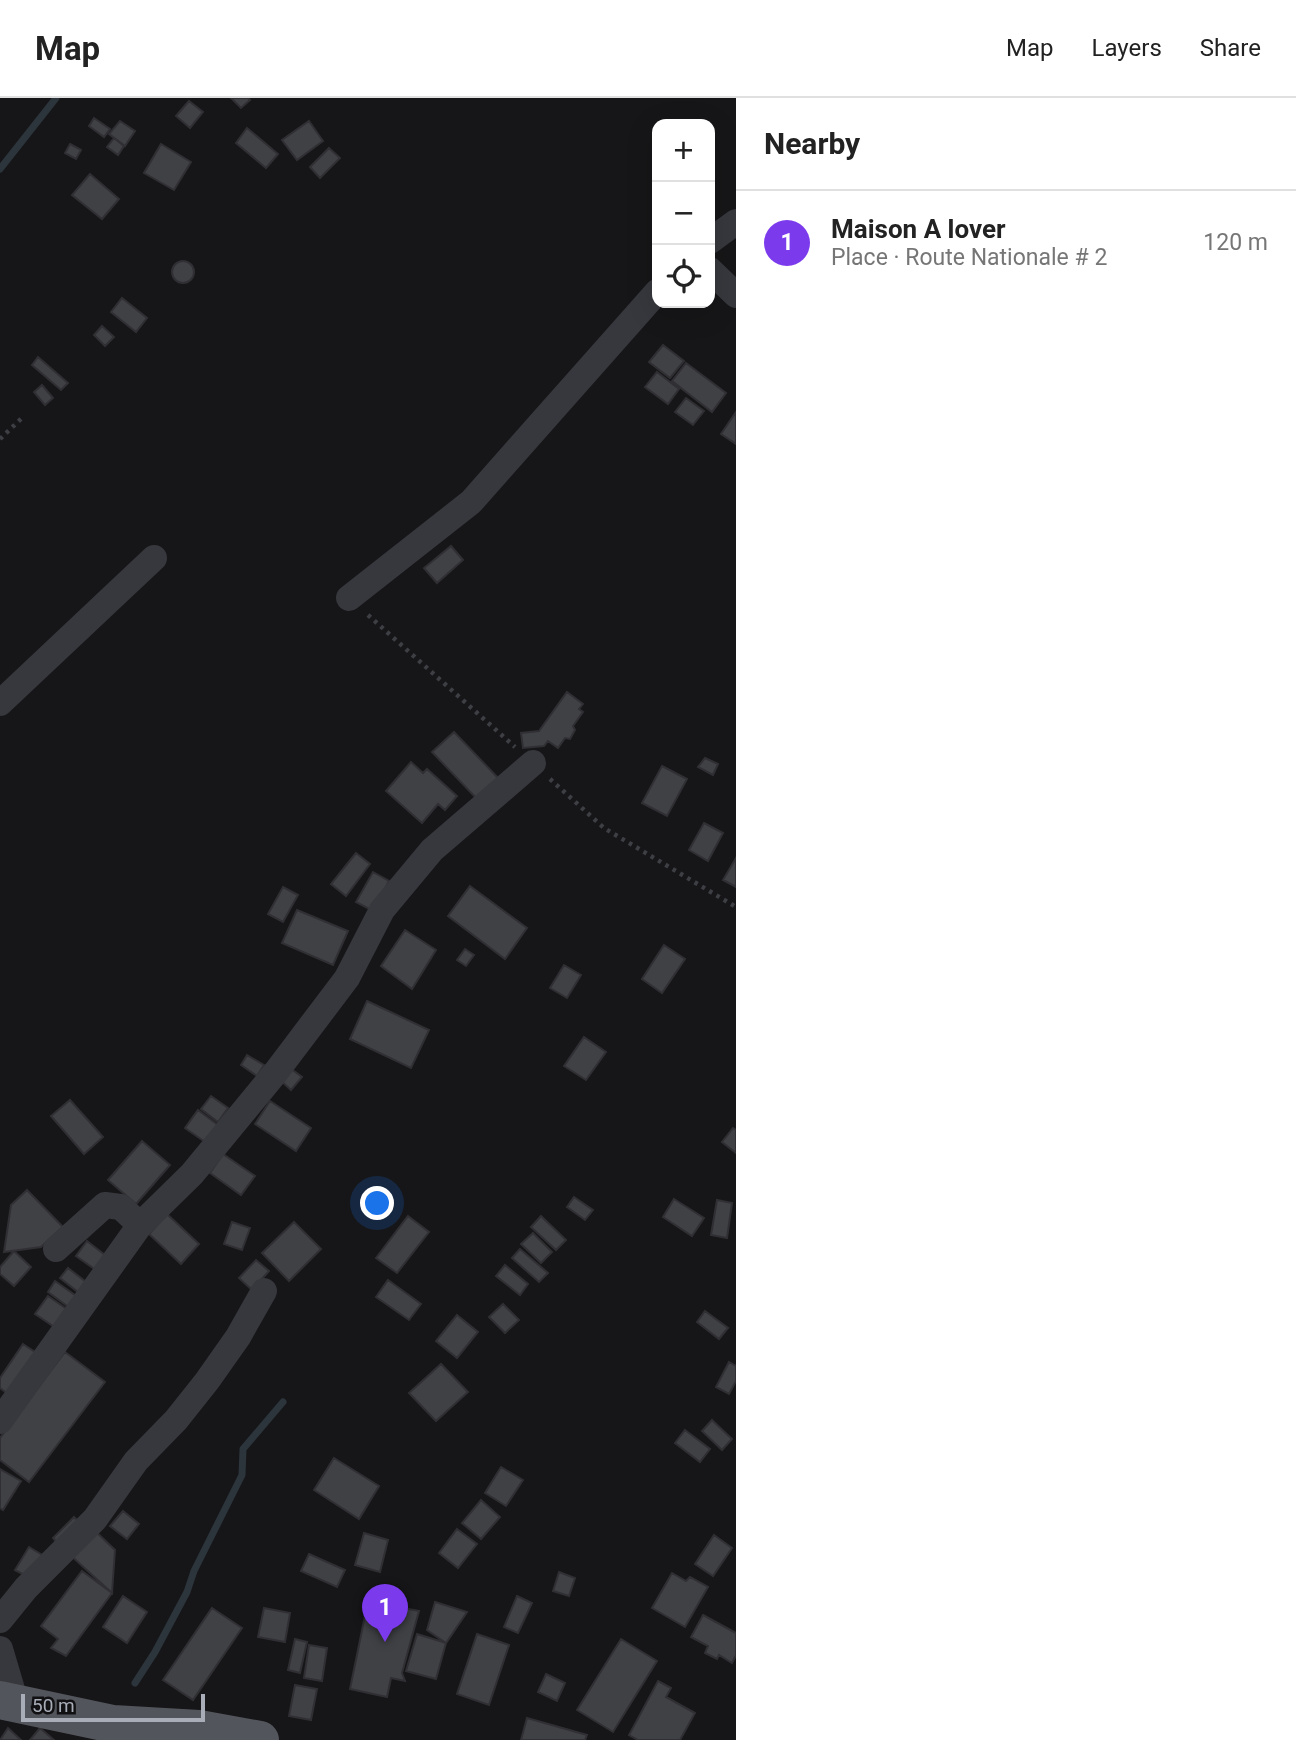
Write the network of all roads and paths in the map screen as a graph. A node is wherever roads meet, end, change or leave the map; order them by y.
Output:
1 (736, 222) edge
2 (715, 237) edge
3 (715, 275) edge
4 (736, 295) edge
5 (652, 298) edge
6 (24, 416) dead end
7 (0, 439) edge
8 (154, 558) dead end
9 (349, 598) dead end
10 (0, 703) edge
11 (533, 763) dead end
12 (140, 1225) junction
13 (56, 1249) dead end
14 (264, 1292) dead end
15 (0, 1421) edge
16 (0, 1620) edge
17 (0, 1649) edge
18 (8, 1702) edge
19 (105, 1732) edge
20 (195, 1735) edge
21 (260, 1740) edge

1 - 2 street
3 - 4 street
5 - 9 street
6 - 7 path
8 - 10 street
11 - 12 street
12 - 13 street
12 - 15 street
14 - 16 street
17 - 18 street
18 - 19 main road
19 - 20 main road
20 - 21 main road

